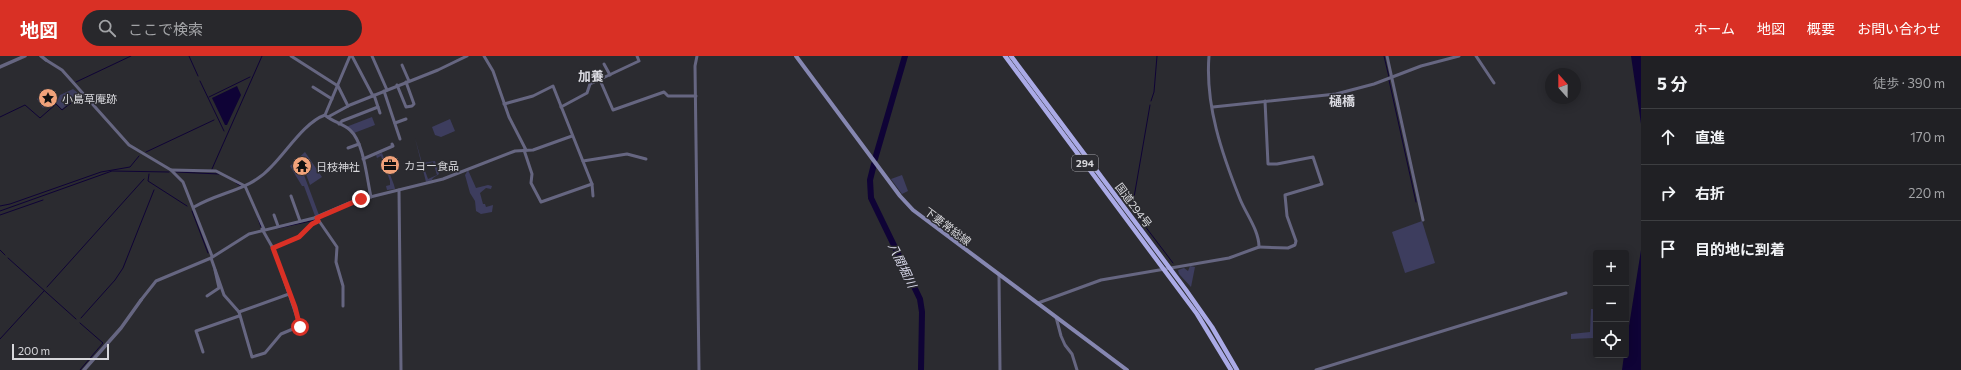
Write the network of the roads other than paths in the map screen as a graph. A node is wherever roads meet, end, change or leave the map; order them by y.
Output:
1 (25, 56) edge
2 (41, 56) edge
3 (291, 56) edge
4 (351, 56) edge
5 (372, 56) edge
6 (467, 56) edge
7 (484, 56) edge
8 (637, 56) edge
9 (697, 56) edge
10 (796, 56) edge
11 (1005, 56) edge
12 (1011, 56) edge
13 (1209, 56) edge
14 (1388, 56) edge
15 (1459, 56) edge
16 (1476, 56) edge
17 (17, 58) edge
18 (46, 60) joint
19 (604, 64) dead end
20 (402, 65) dead end
21 (0, 67) edge
22 (610, 75) junction
23 (1392, 78) junction
24 (600, 80) junction
25 (408, 81) junction
26 (1494, 83) dead end
27 (338, 86) junction
28 (397, 86) junction
29 (313, 87) dead end
30 (385, 91) junction
31 (373, 96) junction
32 (696, 96) junction
33 (332, 99) junction
34 (1266, 101) junction
35 (504, 104) junction
36 (348, 106) junction
37 (378, 107) junction
38 (561, 107) junction
39 (1213, 107) junction
40 (380, 113) dead end
41 (326, 116) junction
42 (406, 119) dead end
43 (395, 123) junction
44 (339, 124) junction
45 (572, 136) junction
46 (400, 139) dead end
47 (359, 144) junction
48 (392, 144) dead end
49 (348, 148) dead end
50 (525, 150) junction
51 (363, 159) junction
52 (646, 159) dead end
53 (583, 162) junction
54 (171, 170) junction
55 (592, 184) junction
56 (245, 186) junction
57 (399, 190) junction
58 (291, 196) dead end
59 (593, 196) dead end
60 (371, 198) junction
61 (547, 202) junction
62 (548, 206) dead end
63 (194, 207) junction
64 (274, 215) dead end
65 (317, 219) junction
66 (1423, 220) dead end
67 (300, 221) junction
68 (278, 226) junction
69 (263, 229) junction
70 (1259, 247) junction
71 (273, 248) junction
72 (211, 257) junction
73 (1171, 269) junction
74 (215, 270) junction
75 (1165, 270) junction
76 (999, 275) junction
77 (1566, 293) dead end
78 (289, 294) junction
79 (207, 296) dead end
80 (140, 300) joint
81 (1038, 304) junction
82 (344, 306) dead end
83 (239, 314) junction
84 (1056, 317) junction
85 (203, 352) dead end
86 (84, 370) edge
87 (401, 370) edge
88 (699, 370) edge
89 (1000, 370) edge
90 (1077, 370) edge
91 (1127, 370) edge
92 (1231, 370) edge
93 (1236, 370) edge
94 (1316, 370) edge

1 - 17 street
2 - 18 street
3 - 27 street
4 - 27 street
4 - 31 street
5 - 30 street
6 - 25 street
7 - 35 street
8 - 22 street
9 - 32 street
10 - 76 main road, 下妻常総線
11 - 75 highway, 国道294号 / 294
12 - 73 highway, 国道294号 / 294
13 - 39 street
14 - 23 street
15 - 23 street
16 - 26 street
17 - 21 street
18 - 54 street
19 - 22 street
20 - 25 street
22 - 24 street
23 - 34 street
23 - 66 street
24 - 32 street
24 - 38 street
25 - 28 street
25 - 28 street
27 - 33 street
27 - 36 street
28 - 30 street
29 - 33 street
30 - 31 street
30 - 43 street
31 - 36 street
31 - 37 street
32 - 88 street
33 - 41 street
34 - 39 street
34 - 70 street
35 - 38 street
35 - 50 street
36 - 41 street
37 - 40 street
37 - 44 street
38 - 45 street
39 - 70 street
41 - 44 street
41 - 56 street
42 - 43 street
43 - 46 street
44 - 47 street
45 - 50 street
45 - 53 street
47 - 49 street
47 - 51 street
48 - 51 street
50 - 57 street
50 - 61 street
51 - 60 street
52 - 53 street
53 - 55 street
54 - 56 street
54 - 63 street
55 - 59 street
55 - 61 street
56 - 63 street
56 - 69 street
57 - 60 street
57 - 87 street
58 - 67 street
60 - 65 street
61 - 62 street
63 - 72 street
64 - 68 street
65 - 67 street
65 - 71 street
65 - 82 street
67 - 68 street
68 - 69 street
69 - 71 street
69 - 72 street
70 - 73 street
71 - 78 street
72 - 74 street
72 - 80 street
73 - 75 street
73 - 93 highway, 国道294号 / 294
74 - 79 street
74 - 83 street
75 - 81 street
75 - 92 highway, 国道294号 / 294
76 - 81 main road, 下妻常総線
76 - 89 street
77 - 94 street
78 - 83 street
78 - 83 street
80 - 86 street
81 - 84 main road, 下妻常総線
83 - 85 street
84 - 90 street
84 - 91 main road, 下妻常総線

